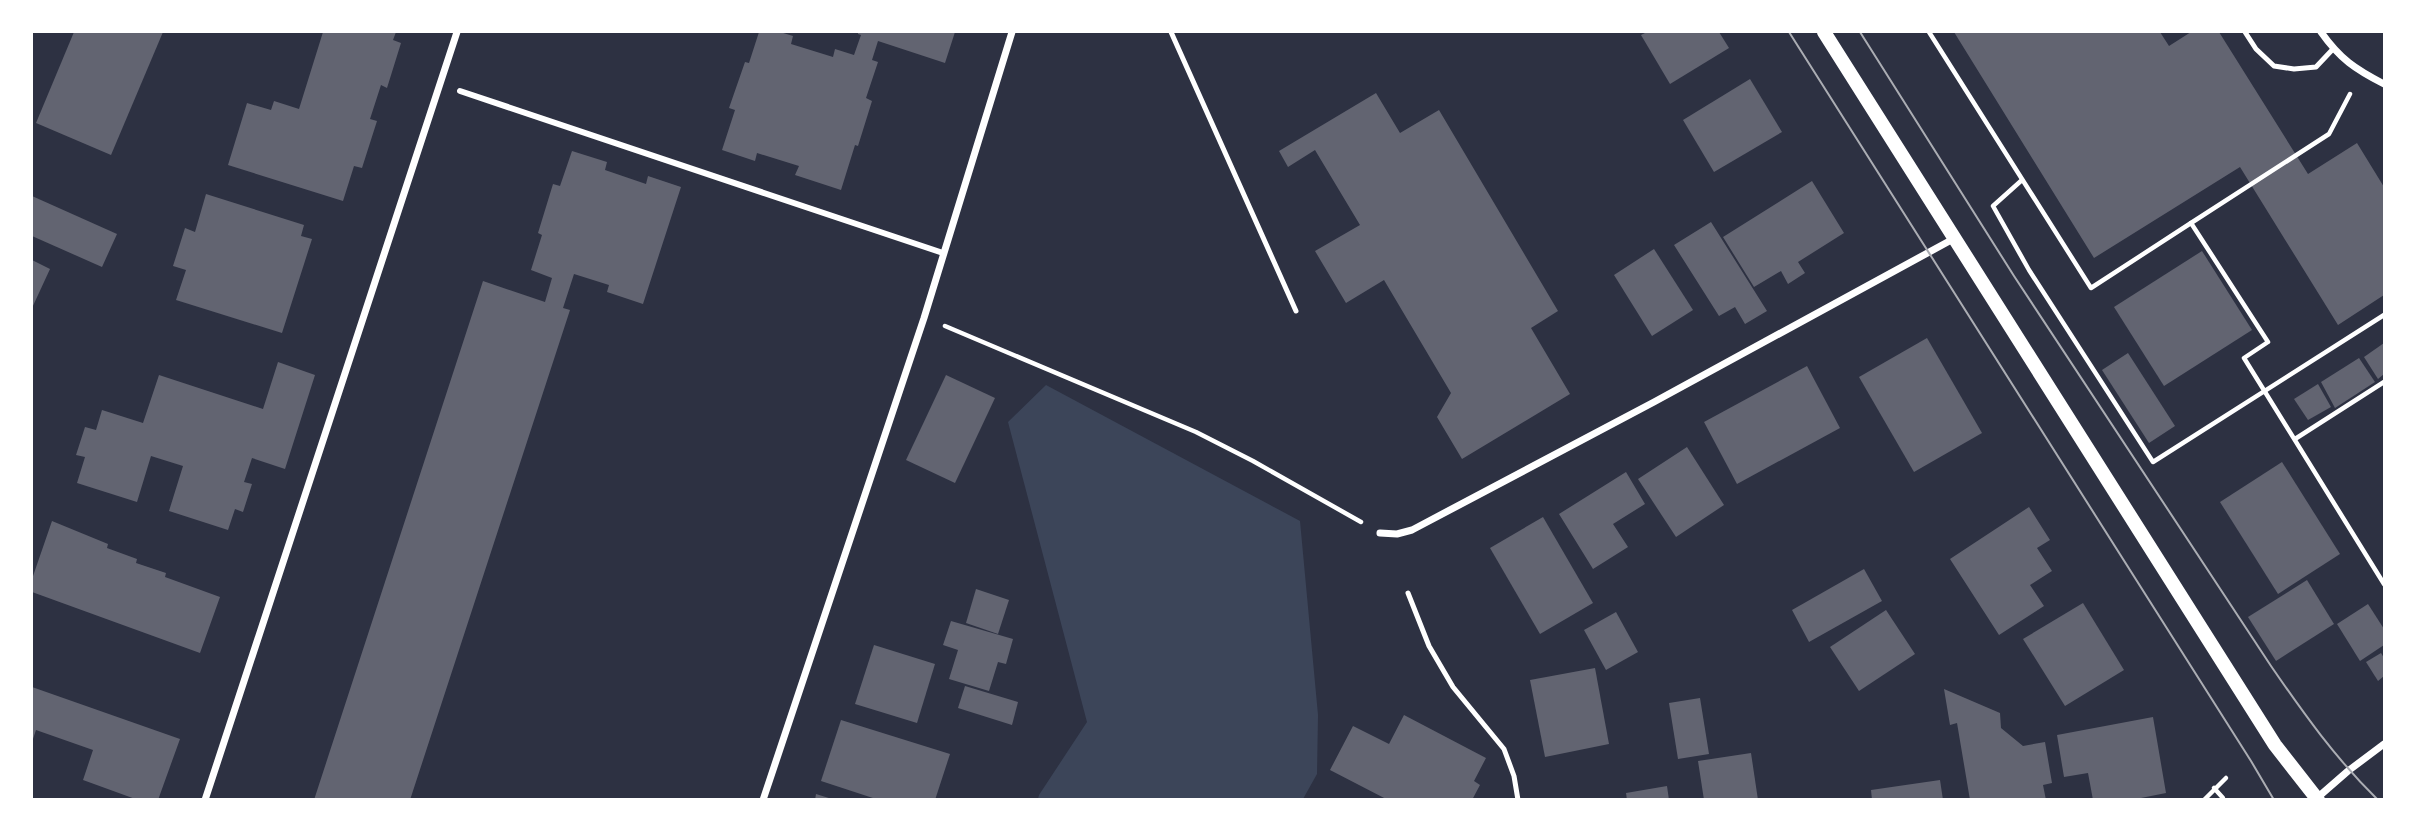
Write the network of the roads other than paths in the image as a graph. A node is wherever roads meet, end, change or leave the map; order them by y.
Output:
1 (457, 32) edge
2 (1012, 32) edge
3 (1171, 32) edge
4 (1824, 32) edge
5 (2245, 32) edge
6 (2321, 32) edge
7 (2333, 49) junction
8 (2385, 84) edge
9 (460, 91) dead end
10 (1955, 238) junction
11 (943, 253) junction
12 (1296, 311) dead end
13 (1380, 533) road end
14 (1408, 593) dead end
15 (2385, 744) edge
16 (2316, 799) edge
17 (205, 800) edge
18 (763, 800) edge
19 (1518, 800) edge

1 - 17 street
2 - 11 street
3 - 12 lane
4 - 10 main road
5 - 7 lane
6 - 7 street
7 - 8 street
9 - 11 street
10 - 13 street
10 - 16 main road
11 - 18 street
14 - 19 lane
15 - 16 street

